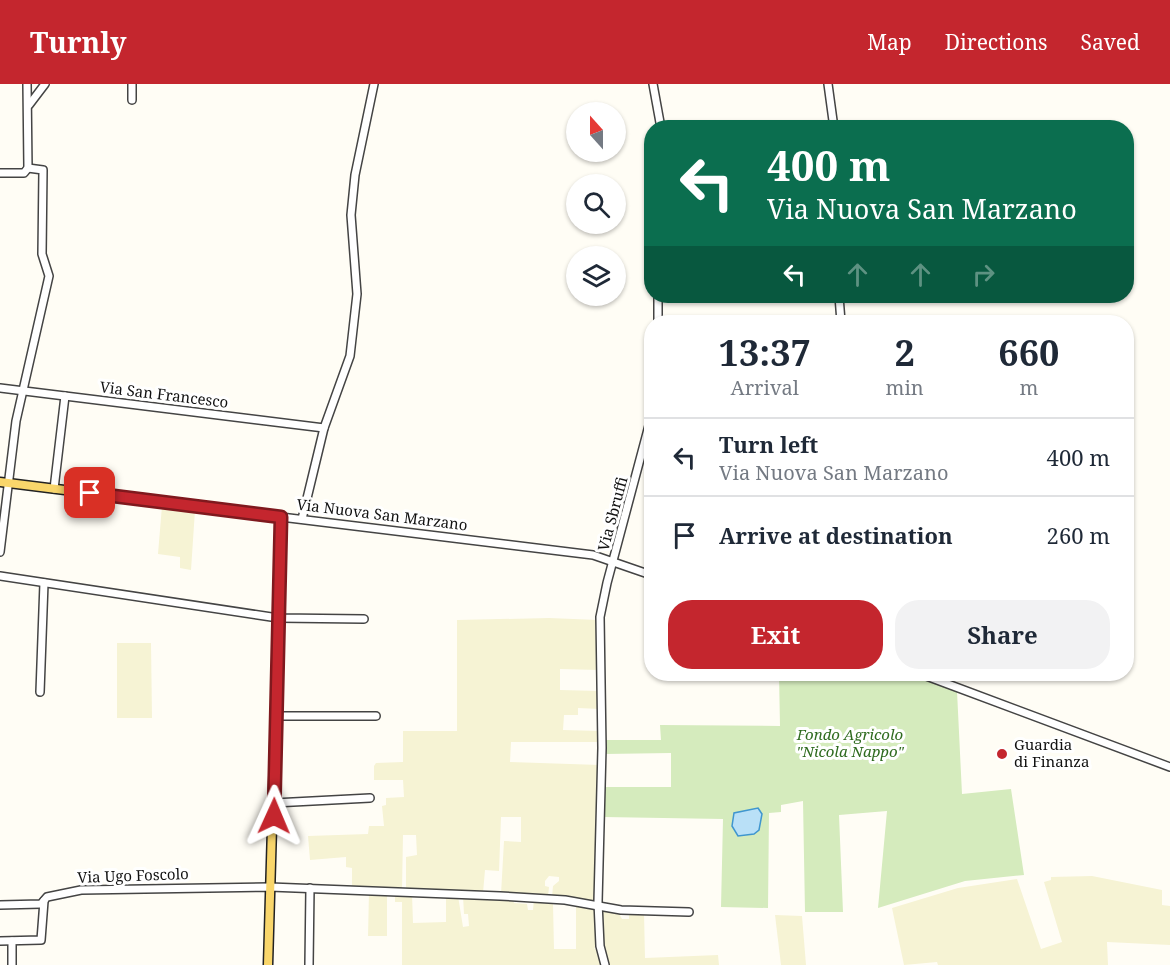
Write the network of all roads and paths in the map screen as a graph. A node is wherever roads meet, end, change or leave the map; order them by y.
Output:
1 (27, 84) edge
2 (45, 84) edge
3 (132, 84) edge
4 (374, 84) edge
5 (653, 84) edge
6 (828, 84) edge
7 (132, 100) dead end
8 (28, 105) junction
9 (660, 120) edge
10 (833, 120) edge
11 (28, 168) junction
12 (0, 173) edge
13 (0, 388) edge
14 (22, 391) junction
15 (65, 396) junction
16 (324, 428) junction
17 (644, 445) edge
18 (4, 482) edge
19 (54, 489) junction
20 (281, 517) junction
21 (302, 519) junction
22 (0, 552) edge
23 (614, 561) junction
24 (644, 572) edge
25 (0, 576) edge
26 (44, 583) junction
27 (278, 618) junction
28 (364, 619) dead end
29 (940, 681) edge
30 (40, 692) dead end
31 (276, 716) junction
32 (376, 716) dead end
33 (1170, 767) edge
34 (370, 798) dead end
35 (274, 802) junction
36 (270, 887) junction
37 (310, 888) junction
38 (44, 901) junction
39 (0, 904) edge
40 (598, 905) junction
41 (688, 912) dead end
42 (0, 941) edge
43 (12, 941) junction
44 (12, 965) edge
45 (268, 965) edge
46 (309, 965) edge
47 (605, 965) edge

1 - 8 street
2 - 8 street
3 - 7 street
4 - 16 street
5 - 9 street
6 - 10 street
8 - 11 street
11 - 12 street
11 - 14 street
13 - 14 street, Via San Francesco
14 - 15 street, Via San Francesco
14 - 18 street
15 - 16 street, Via San Francesco
15 - 19 street
16 - 21 street
17 - 23 street, Via Sbruffi
18 - 19 main road, Via Nuova San Marzano
18 - 22 street
19 - 20 main road, Via Nuova San Marzano
20 - 21 street, Via Nuova San Marzano
20 - 27 main road
21 - 23 street, Via Nuova San Marzano
23 - 24 street, Via Nuova San Marzano
23 - 40 street, Via Sbruffi
25 - 26 street
26 - 27 street
26 - 30 street
27 - 28 street
27 - 31 main road
29 - 33 street
31 - 32 street
31 - 35 main road
34 - 35 street
35 - 36 main road
36 - 37 street, Via Ugo Foscolo
36 - 38 street, Via Ugo Foscolo
36 - 45 main road
37 - 40 street, Via Ugo Foscolo
37 - 46 street
38 - 39 street, Via Ugo Foscolo
38 - 43 street
40 - 41 street, Via Ugo Foscolo
40 - 47 street, Via Sbruffi
42 - 43 street
43 - 44 street

